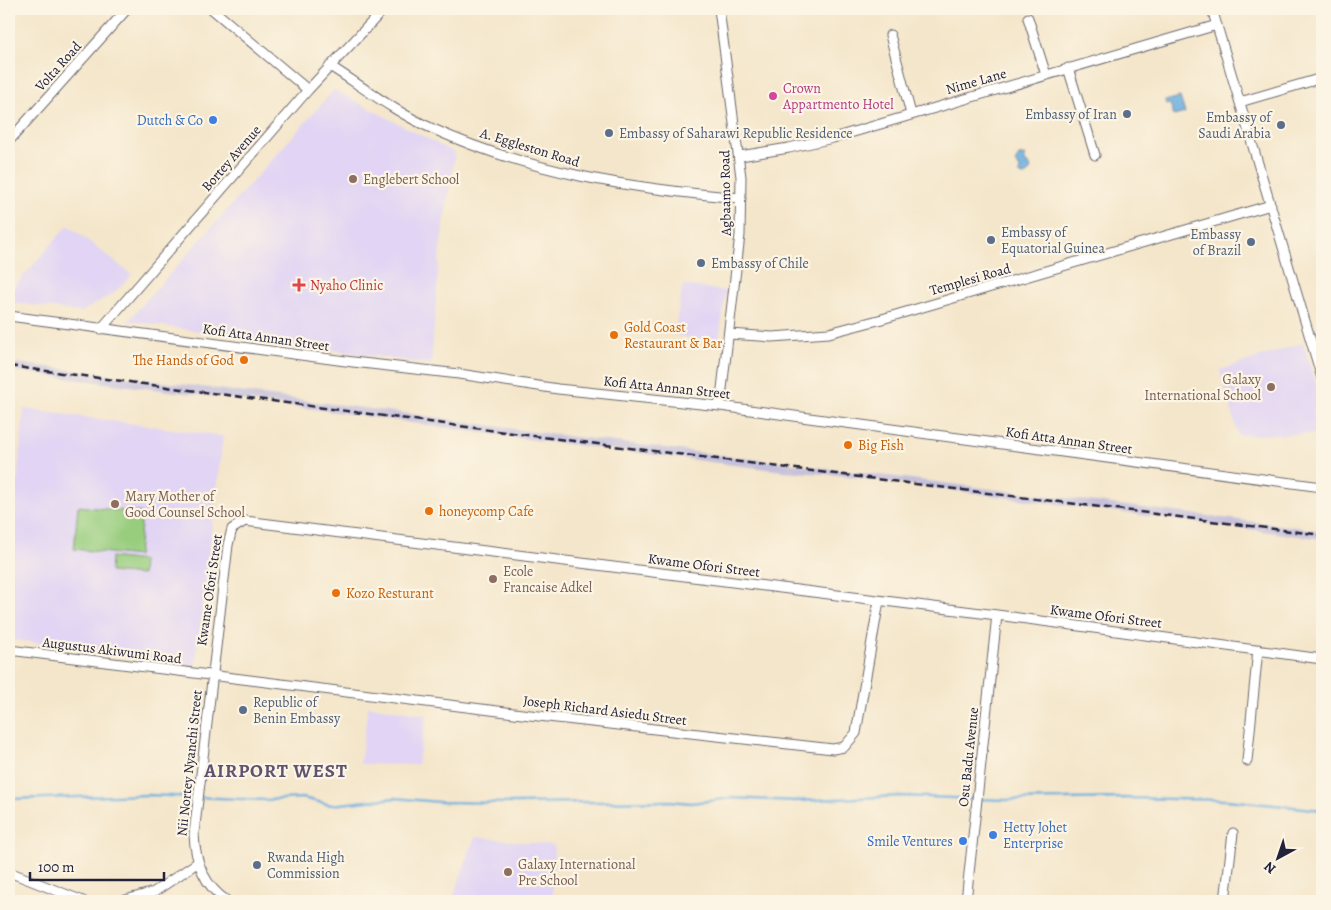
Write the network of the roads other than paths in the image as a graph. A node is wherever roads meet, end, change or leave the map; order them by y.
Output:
1 (212, 9) edge
2 (384, 9) edge
3 (719, 9) edge
4 (1212, 9) edge
5 (124, 10) edge
6 (1028, 18) dead end
7 (1217, 25) junction
8 (890, 36) dead end
9 (330, 66) junction
10 (1068, 68) junction
11 (1046, 75) junction
12 (1322, 78) edge
13 (308, 90) junction
14 (1240, 102) junction
15 (911, 114) junction
16 (9, 140) edge
17 (1095, 155) dead end
18 (740, 156) junction
19 (740, 198) junction
20 (1271, 205) junction
21 (9, 316) edge
22 (101, 328) junction
23 (729, 334) junction
24 (1322, 378) edge
25 (720, 406) junction
26 (1322, 487) edge
27 (879, 600) junction
28 (997, 615) junction
29 (1258, 649) junction
30 (9, 650) edge
31 (1322, 659) edge
32 (211, 677) junction
33 (1247, 761) dead end
34 (1233, 833) dead end
35 (197, 863) junction
36 (9, 872) edge
37 (83, 901) edge
38 (122, 901) edge
39 (227, 901) edge
40 (966, 901) edge
41 (1225, 901) edge

1 - 13 street
2 - 9 street, Bortey Avenue
3 - 18 street, Agbaamo Road
4 - 7 street
5 - 16 street, Volta Road
6 - 11 street
7 - 10 street, Nime Lane
7 - 14 street
8 - 15 street
9 - 13 street, Bortey Avenue
9 - 19 street, A. Eggleston Road
10 - 11 street, Nime Lane
10 - 17 street
11 - 15 street, Nime Lane
12 - 14 street
13 - 22 street, Bortey Avenue
14 - 20 street
15 - 18 street, Nime Lane
18 - 19 street, Agbaamo Road
19 - 23 street, Agbaamo Road
20 - 23 street, Templesi Road
20 - 24 street
21 - 22 street, Kofi Atta Annan Street
22 - 25 street, Kofi Atta Annan Street
23 - 25 street, Agbaamo Road
25 - 26 street, Kofi Atta Annan Street
27 - 28 street, Kwame Ofori Street
27 - 32 street, Joseph Richard Asiedu Street
27 - 32 street, Kwame Ofori Street
28 - 29 street, Kwame Ofori Street
28 - 40 street, Osu Badu Avenue
29 - 31 street, Kwame Ofori Street
29 - 33 street
30 - 32 street, Augustus Akiwumi Road
32 - 35 street, Nii Nortey Nyanchi Street
34 - 41 street
35 - 38 street
35 - 39 street, Nii Nortey Nyanchi Street
36 - 37 street

